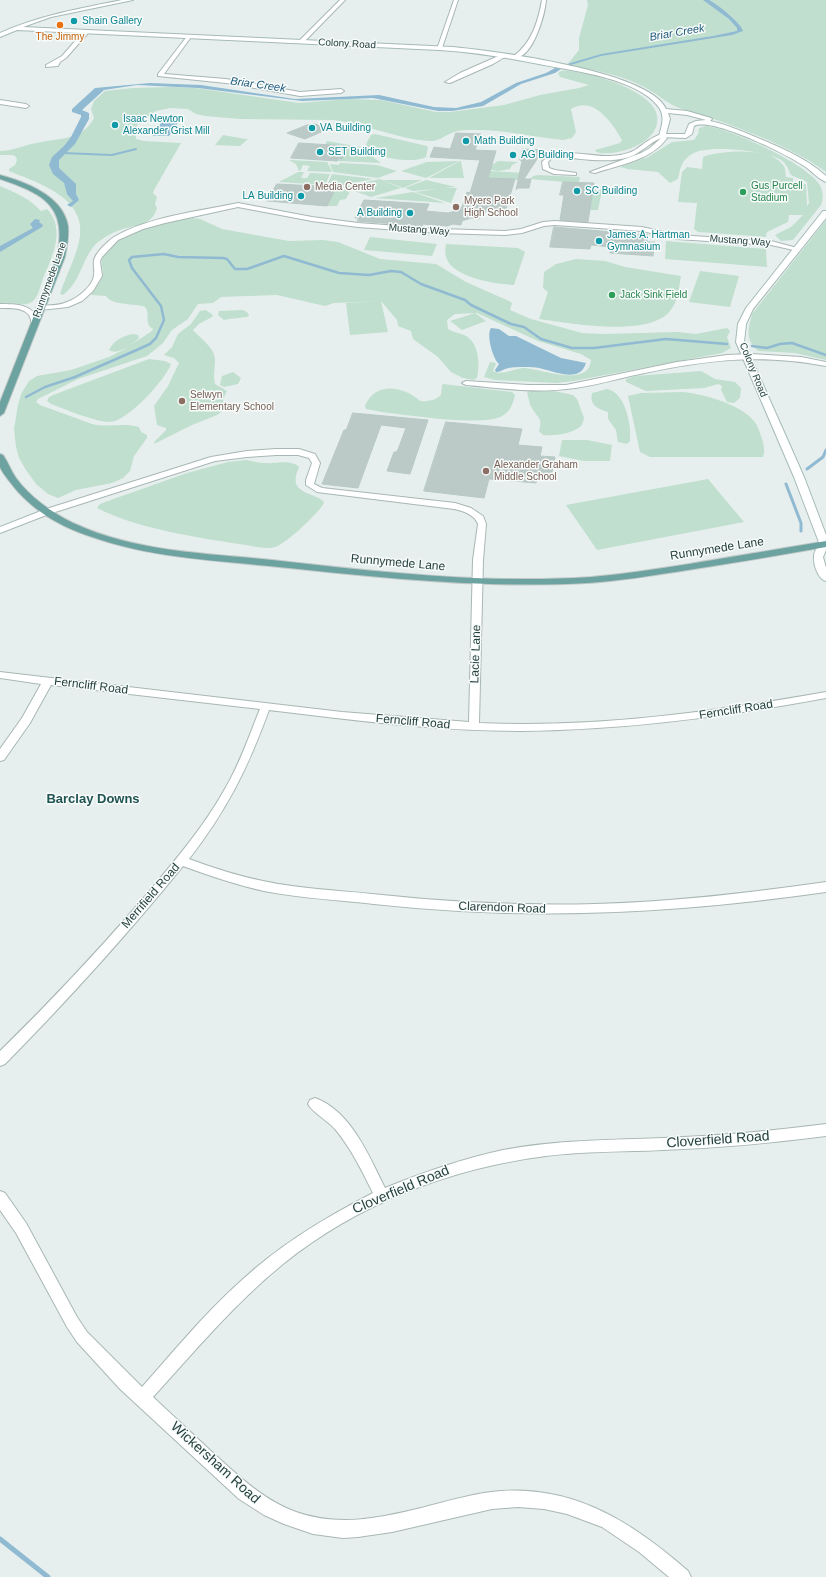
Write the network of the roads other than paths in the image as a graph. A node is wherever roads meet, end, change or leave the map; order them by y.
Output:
1 (130, 0) edge
2 (343, 0) edge
3 (456, 0) edge
4 (544, 0) edge
5 (15, 28) junction
6 (86, 32) junction
7 (0, 35) edge
8 (188, 37) junction
9 (301, 42) junction
10 (438, 48) junction
11 (505, 56) junction
12 (516, 57) junction
13 (57, 62) dead end
14 (448, 82) dead end
15 (341, 91) dead end
16 (0, 102) edge
17 (26, 106) dead end
18 (665, 111) junction
19 (735, 131) junction
20 (662, 136) junction
21 (577, 156) junction
22 (587, 173) junction
23 (574, 174) junction
24 (0, 177) edge
25 (826, 180) edge
26 (826, 213) edge
27 (798, 248) junction
28 (47, 292) junction
29 (82, 296) junction
30 (0, 306) edge
31 (8, 306) junction
32 (41, 307) junction
33 (35, 323) junction
34 (747, 356) junction
35 (826, 364) edge
36 (466, 383) dead end
37 (0, 413) edge
38 (0, 457) edge
39 (46, 512) junction
40 (0, 530) edge
41 (826, 545) edge
42 (826, 578) edge
43 (478, 582) junction
44 (0, 675) edge
45 (48, 681) junction
46 (826, 695) edge
47 (266, 706) junction
48 (474, 726) junction
49 (0, 757) edge
50 (182, 860) junction
51 (826, 887) edge
52 (0, 1060) edge
53 (314, 1104) dead end
54 (826, 1130) edge
55 (382, 1196) junction
56 (0, 1198) edge
57 (142, 1398) junction
58 (682, 1577) edge

1 - 5 street
2 - 9 street
3 - 10 street
4 - 12 street
5 - 6 street, Colony Road
5 - 7 street
6 - 8 street, Colony Road
6 - 13 street
8 - 9 street, Colony Road
8 - 15 street
9 - 10 street, Colony Road
10 - 11 street, Colony Road
11 - 12 street, Colony Road
11 - 14 street
12 - 18 street, Colony Road
16 - 17 street
18 - 19 street
18 - 20 street
19 - 20 street
19 - 25 street
20 - 21 street
20 - 22 street
21 - 22 street
21 - 23 street
21 - 23 street
22 - 23 street
24 - 28 main road, Runnymede Lane
26 - 27 street, Colony Road
27 - 29 street, Mustang Way
27 - 34 street, Colony Road
28 - 29 street
28 - 32 main road, Runnymede Lane
29 - 32 street
30 - 31 street
31 - 32 street
31 - 33 street
32 - 33 main road, Runnymede Lane
33 - 37 main road, Runnymede Lane
34 - 35 street
34 - 36 street
34 - 41 street, Colony Road
38 - 39 main road, Runnymede Lane
39 - 40 street
39 - 43 main road, Runnymede Lane
39 - 43 street, Lacie Lane
41 - 42 street
41 - 43 main road, Runnymede Lane
43 - 48 street, Lacie Lane
44 - 45 street, Ferncliff Road
45 - 47 street, Ferncliff Road
45 - 49 street
46 - 48 street, Ferncliff Road
47 - 48 street, Ferncliff Road
47 - 50 street, Merrifield Road
50 - 51 street, Clarendon Road
50 - 52 street, Merrifield Road
53 - 55 street
54 - 55 street, Cloverfield Road
55 - 57 street, Cloverfield Road
56 - 57 street, Wickersham Road
57 - 58 street, Wickersham Road

